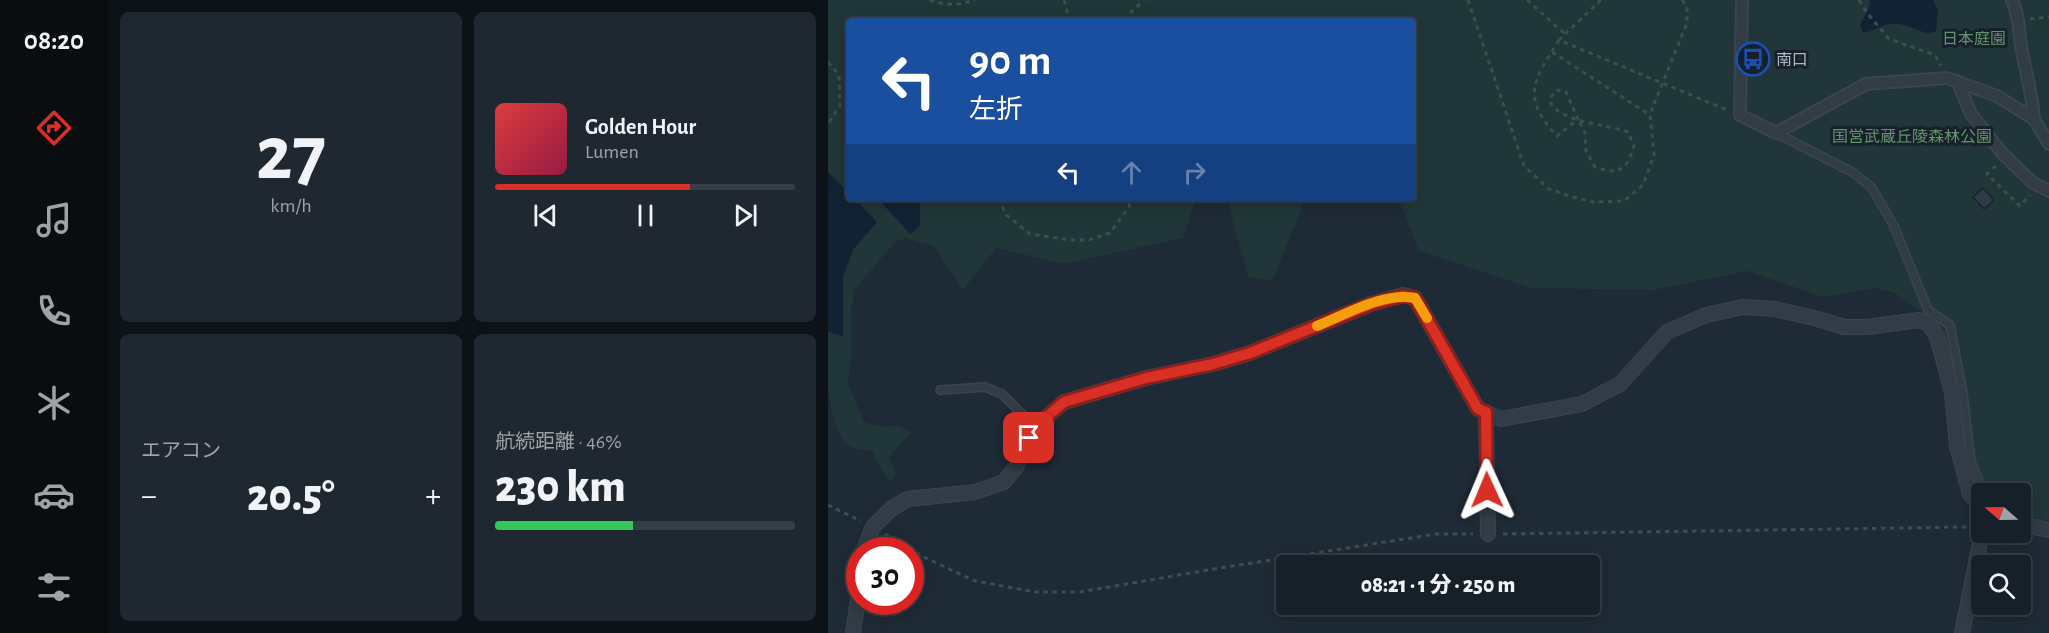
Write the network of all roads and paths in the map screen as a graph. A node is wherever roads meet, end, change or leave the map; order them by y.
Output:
1 (930, 0) edge
2 (975, 0) edge
3 (1064, 0) edge
4 (1144, 0) edge
5 (1468, 0) edge
6 (1527, 0) edge
7 (1601, 0) edge
8 (1682, 0) edge
9 (1742, 0) edge
10 (1858, 0) edge
11 (2012, 0) edge
12 (1067, 18) edge
13 (1128, 18) edge
14 (2049, 18) edge
15 (2018, 20) junction
16 (1565, 34) junction
17 (1559, 40) junction
18 (1552, 52) junction
19 (828, 62) edge
20 (1952, 80) junction
21 (1650, 115) junction
22 (1740, 116) junction
23 (1578, 119) junction
24 (2034, 119) junction
25 (828, 124) edge
26 (1776, 133) junction
27 (2049, 144) edge
28 (2005, 156) junction
29 (2044, 188) edge
30 (1001, 201) edge
31 (1130, 201) edge
32 (940, 390) dead end
33 (1486, 412) junction
34 (1035, 427) junction
35 (1980, 483) edge
36 (1971, 495) edge
37 (828, 505) edge
38 (2031, 526) edge
39 (873, 527) junction
40 (1971, 530) edge
41 (2049, 530) edge
42 (1488, 534) junction
43 (869, 537) edge
44 (1974, 543) edge
45 (856, 615) edge
46 (853, 633) edge
47 (1962, 633) edge

1 - 2 path
3 - 12 path
4 - 13 path
5 - 21 path
6 - 16 path
7 - 16 path
8 - 21 path, bridge
9 - 22 street
10 - 20 path
11 - 15 street
14 - 15 path
15 - 24 street
16 - 17 path
17 - 18 path
17 - 22 path
18 - 21 path
18 - 23 path
19 - 25 path
20 - 24 street
20 - 26 street
20 - 28 street
22 - 26 street
23 - 23 path
23 - 23 path
24 - 27 street
26 - 35 lane
28 - 29 street
28 - 29 path
30 - 31 path
32 - 34 lane
33 - 34 street
33 - 36 street
33 - 42 street
34 - 39 street
37 - 39 path
38 - 41 street
39 - 42 path
39 - 43 street
40 - 42 path
44 - 47 street
45 - 46 street

